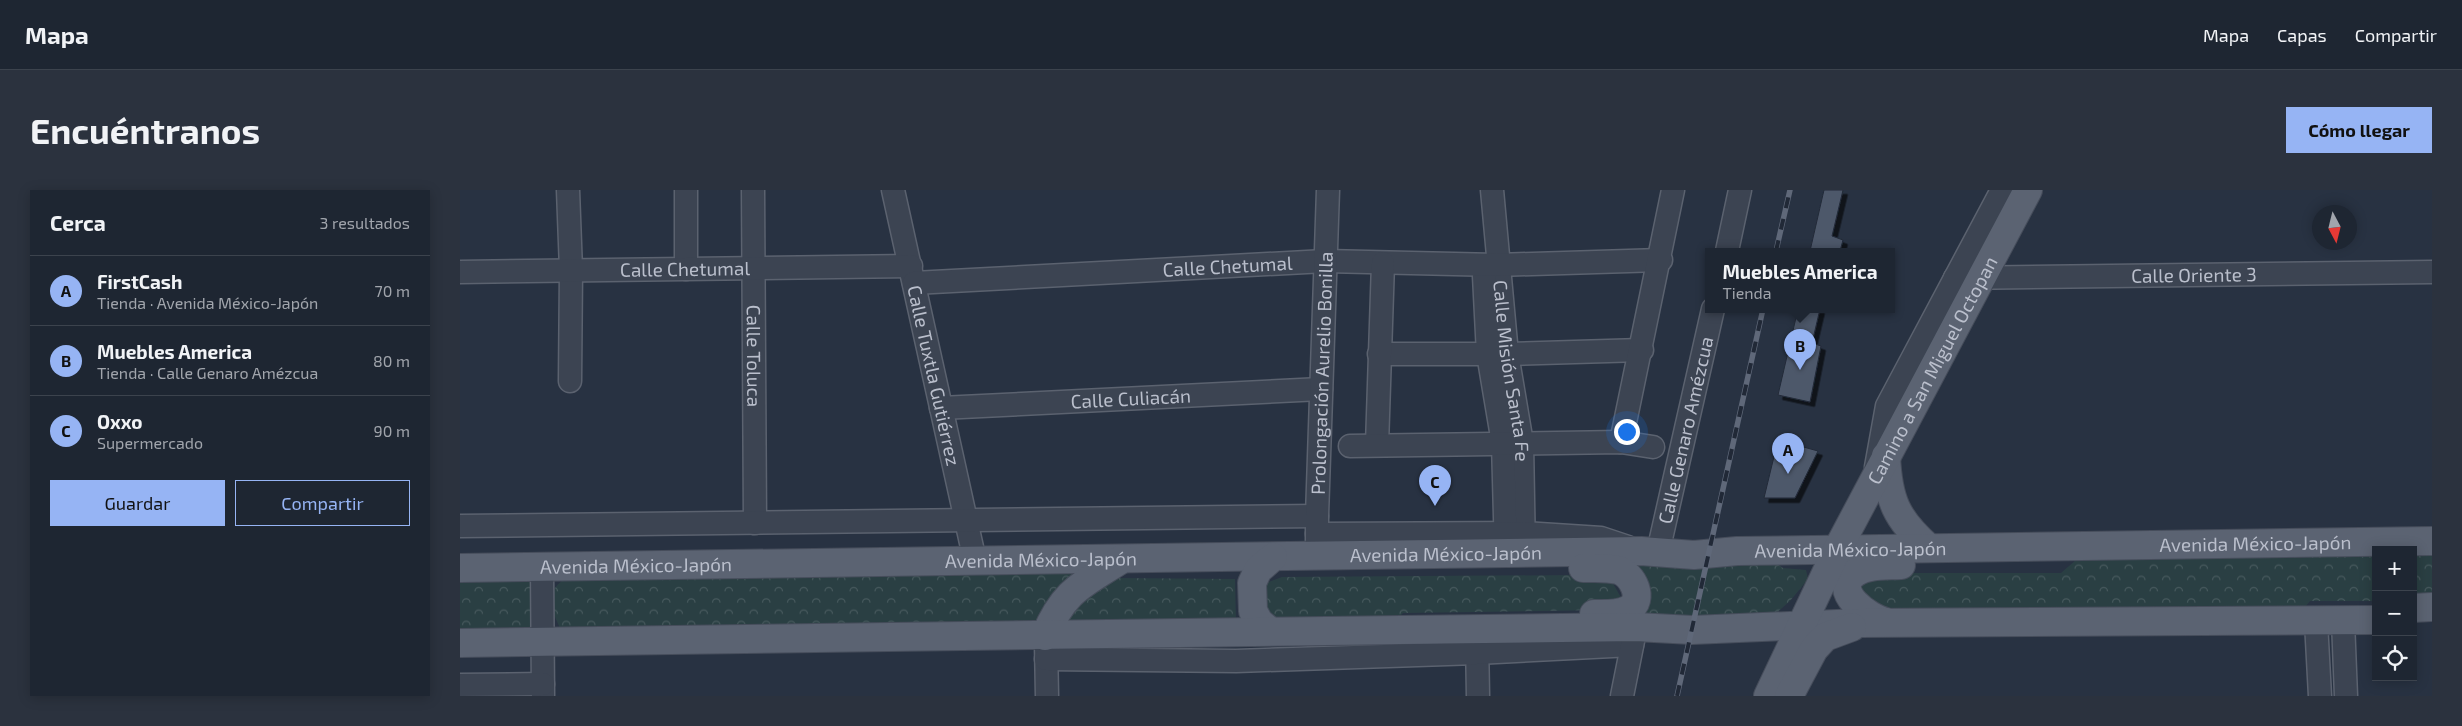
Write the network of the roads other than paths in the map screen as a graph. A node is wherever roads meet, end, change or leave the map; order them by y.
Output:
1 (568, 190) edge
2 (686, 190) edge
3 (753, 190) edge
4 (893, 190) edge
5 (1328, 190) edge
6 (1480, 190) edge
7 (1492, 190) edge
8 (1673, 190) edge
9 (1740, 190) edge
10 (2002, 190) edge
11 (2028, 190) edge
12 (1727, 248) edge
13 (1660, 260) junction
14 (1325, 261) junction
15 (1383, 263) junction
16 (1490, 265) junction
17 (755, 268) junction
18 (686, 269) junction
19 (571, 270) junction
20 (460, 272) edge
21 (2432, 272) edge
22 (912, 275) junction
23 (1968, 278) junction
24 (1713, 313) edge
25 (1642, 350) junction
26 (1379, 354) junction
27 (1498, 354) junction
28 (570, 382) dead end
29 (1321, 389) junction
30 (941, 408) junction
31 (1621, 442) junction
32 (1512, 443) junction
33 (1378, 445) junction
34 (1350, 446) dead end
35 (1654, 447) dead end
36 (1880, 468) junction
37 (965, 521) junction
38 (755, 523) junction
39 (460, 526) edge
40 (1317, 536) junction
41 (2432, 542) edge
42 (1515, 543) junction
43 (2069, 546) junction
44 (1929, 548) junction
45 (1837, 550) junction
46 (1649, 551) junction
47 (1404, 556) junction
48 (1273, 558) junction
49 (1122, 559) junction
50 (975, 561) junction
51 (542, 567) junction
52 (460, 568) edge
53 (2432, 607) edge
54 (2417, 608) edge
55 (2372, 615) edge
56 (2417, 619) edge
57 (2432, 619) edge
58 (2372, 620) edge
59 (2343, 621) junction
60 (2316, 622) junction
61 (1860, 623) junction
62 (1896, 623) junction
63 (1803, 624) junction
64 (1401, 630) junction
65 (1270, 631) junction
66 (1634, 636) junction
67 (542, 642) junction
68 (1477, 642) junction
69 (460, 643) edge
70 (1046, 648) junction
71 (460, 685) edge
72 (543, 690) edge
73 (1047, 696) edge
74 (1478, 696) edge
75 (1622, 696) edge
76 (1768, 696) edge
77 (1789, 696) edge
78 (2320, 696) edge
79 (2346, 696) edge

1 - 19 street
2 - 18 street
3 - 17 street, Calle Toluca
4 - 22 street, Calle Tuxtla Gutiérrez
5 - 14 street, Prolongación Aurelio Bonilla
6 - 16 street, Calle Misión Santa Fe
7 - 16 street, Calle Misión Santa Fe
8 - 13 street
9 - 12 street
10 - 23 street
11 - 23 main road, Camino a San Miguel Octopan
13 - 16 street, Calle Chetumal
13 - 25 street
14 - 15 street, Calle Chetumal
14 - 22 street, Calle Chetumal
14 - 29 street, Prolongación Aurelio Bonilla
15 - 16 street, Calle Chetumal
15 - 26 street
16 - 27 street, Calle Misión Santa Fe
17 - 18 street, Calle Chetumal
17 - 22 street, Calle Chetumal
17 - 38 street, Calle Toluca
18 - 19 street, Calle Chetumal
19 - 20 street, Calle Chetumal
19 - 28 street
21 - 23 street, Calle Oriente 3
22 - 30 street, Calle Tuxtla Gutiérrez
23 - 36 main road, Camino a San Miguel Octopan
24 - 46 street, Calle Genaro Amézcua
25 - 27 street
25 - 31 street
26 - 27 street
26 - 33 street
27 - 32 street, Calle Misión Santa Fe
29 - 30 street, Calle Culiacán
29 - 40 street, Prolongación Aurelio Bonilla
30 - 37 street, Calle Tuxtla Gutiérrez
31 - 32 street
31 - 35 street
32 - 33 street
32 - 42 street, Calle Misión Santa Fe
33 - 34 street
36 - 44 main road
36 - 45 main road, Camino a San Miguel Octopan
37 - 38 street
37 - 40 street
37 - 50 street, Calle Tuxtla Gutiérrez
38 - 39 street
40 - 42 street
40 - 47 main road, Avenida México-Japón
40 - 48 main road, Avenida México-Japón
41 - 43 main road, Avenida México-Japón
42 - 46 main road, Avenida México-Japón
42 - 47 main road, Avenida México-Japón
43 - 44 main road, Avenida México-Japón
43 - 62 main road
44 - 45 main road, Avenida México-Japón
45 - 46 main road, Avenida México-Japón
45 - 63 main road, Camino a San Miguel Octopan
47 - 64 main road
48 - 49 main road, Avenida México-Japón
48 - 65 main road
49 - 50 main road, Avenida México-Japón
49 - 70 main road
50 - 51 main road, Avenida México-Japón
51 - 52 main road, Avenida México-Japón
51 - 67 street
53 - 54 main road
55 - 59 main road
56 - 57 main road
58 - 59 main road
59 - 60 main road
59 - 79 street
60 - 62 main road
60 - 78 street
61 - 62 main road
61 - 63 main road
61 - 77 main road
63 - 66 main road
63 - 76 main road, Camino a San Miguel Octopan
64 - 65 main road
64 - 68 main road
65 - 70 main road
66 - 68 main road
66 - 75 street
67 - 69 main road
67 - 70 main road
67 - 72 street
68 - 70 street
68 - 74 street
70 - 73 street
71 - 72 street

